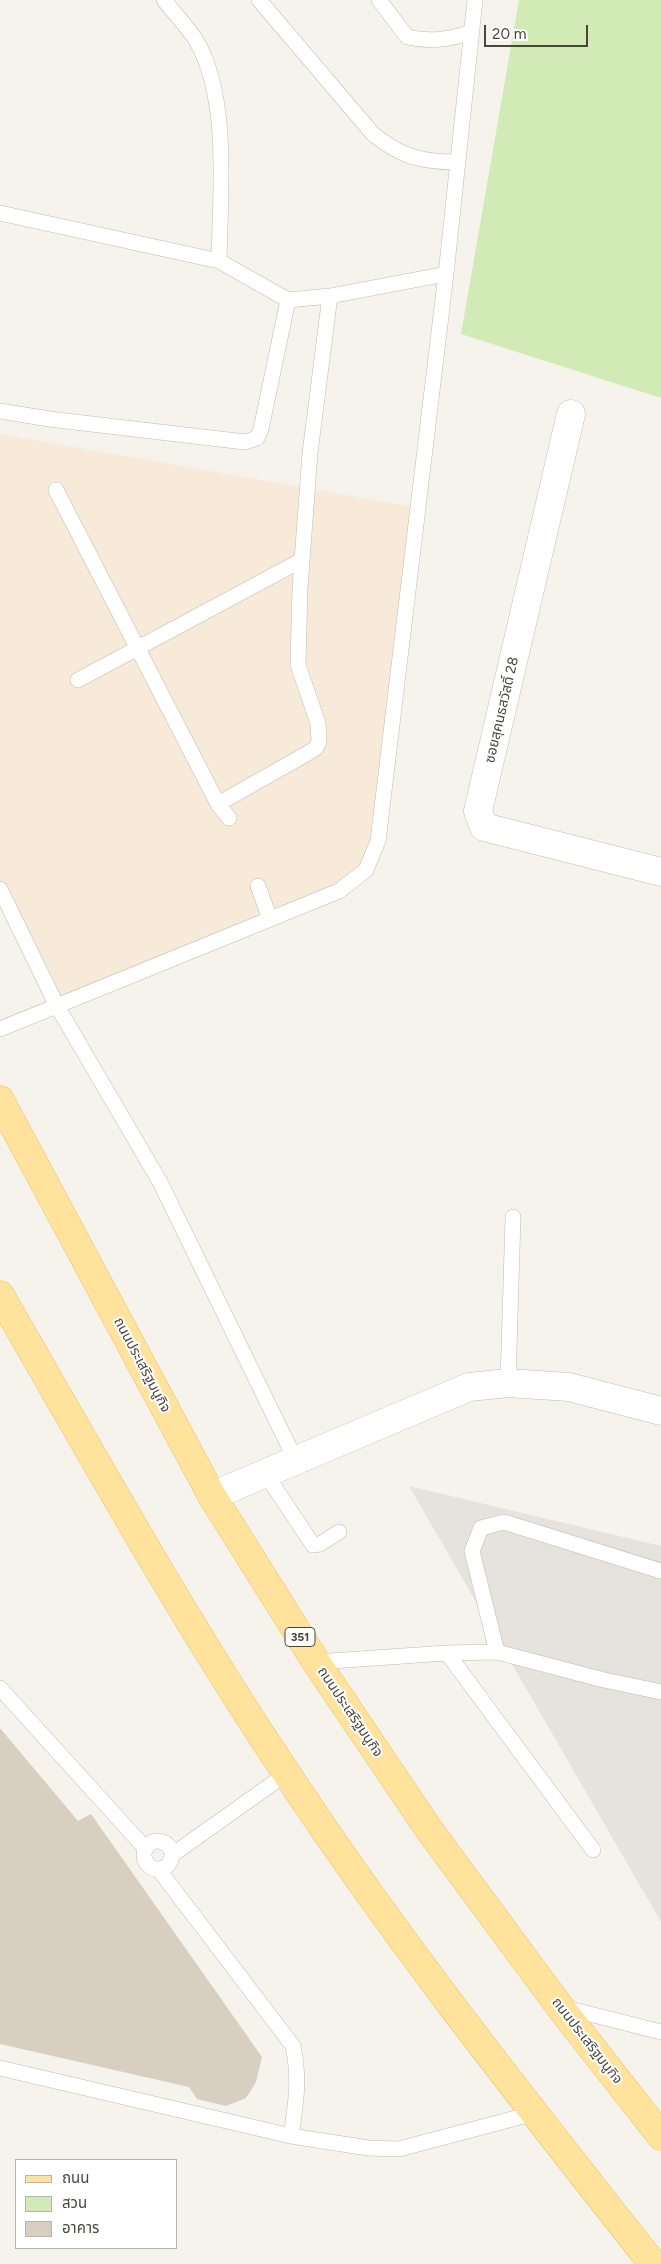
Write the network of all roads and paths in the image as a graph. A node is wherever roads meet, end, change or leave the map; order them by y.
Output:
1 (164, 0) edge
2 (259, 0) edge
3 (379, 0) edge
4 (475, 0) edge
5 (471, 32) junction
6 (457, 162) junction
7 (0, 214) edge
8 (219, 261) junction
9 (446, 274) junction
10 (330, 296) junction
11 (288, 300) junction
12 (0, 411) edge
13 (571, 414) dead end
14 (56, 490) dead end
15 (302, 560) junction
16 (137, 648) junction
17 (78, 680) dead end
18 (218, 804) junction
19 (228, 818) dead end
20 (661, 872) edge
21 (258, 886) dead end
22 (0, 889) edge
23 (270, 919) junction
24 (57, 1006) junction
25 (0, 1029) edge
26 (0, 1100) edge
27 (513, 1217) dead end
28 (0, 1295) edge
29 (508, 1383) junction
30 (661, 1411) edge
31 (296, 1461) junction
32 (266, 1473) junction
33 (212, 1496) junction
34 (339, 1532) dead end
35 (661, 1571) edge
36 (497, 1652) junction
37 (447, 1653) junction
38 (316, 1662) junction
39 (0, 1688) edge
40 (661, 1692) edge
41 (286, 1774) junction
42 (145, 1848) junction
43 (594, 1850) dead end
44 (172, 1855) junction
45 (160, 1870) junction
46 (560, 2007) junction
47 (661, 2032) edge
48 (0, 2068) edge
49 (535, 2113) junction
50 (291, 2136) junction
51 (661, 2136) edge
52 (653, 2264) edge

1 - 8 lane
2 - 6 lane
3 - 5 lane
4 - 5 lane
5 - 6 lane
6 - 9 lane
7 - 8 lane
8 - 11 lane
9 - 10 lane
9 - 23 lane
10 - 11 lane
10 - 15 lane
11 - 12 lane
13 - 20 street, ซอยสุคนธสวัสดิ์ 28
14 - 16 lane
15 - 16 lane
15 - 18 lane
16 - 17 lane
16 - 18 lane
18 - 19 lane
21 - 23 lane
22 - 24 lane
23 - 24 lane
24 - 25 lane
24 - 31 lane
26 - 33 main road, ถนนประเสริฐมนูกิจ / 351
27 - 29 lane
28 - 41 main road
29 - 30 street
29 - 31 street
31 - 32 street
32 - 33 street
32 - 34 lane
33 - 38 main road, ถนนประเสริฐมนูกิจ / 351
35 - 36 lane
36 - 37 lane
36 - 40 lane
37 - 38 lane
37 - 43 lane
38 - 46 main road, ถนนประเสริฐมนูกิจ / 351
39 - 42 lane
41 - 44 lane
41 - 49 main road
42 - 44 lane
42 - 45 lane
44 - 45 lane
45 - 50 lane
46 - 47 lane
46 - 51 main road, ถนนประเสริฐมนูกิจ / 351
48 - 50 lane
49 - 50 lane
49 - 52 main road

